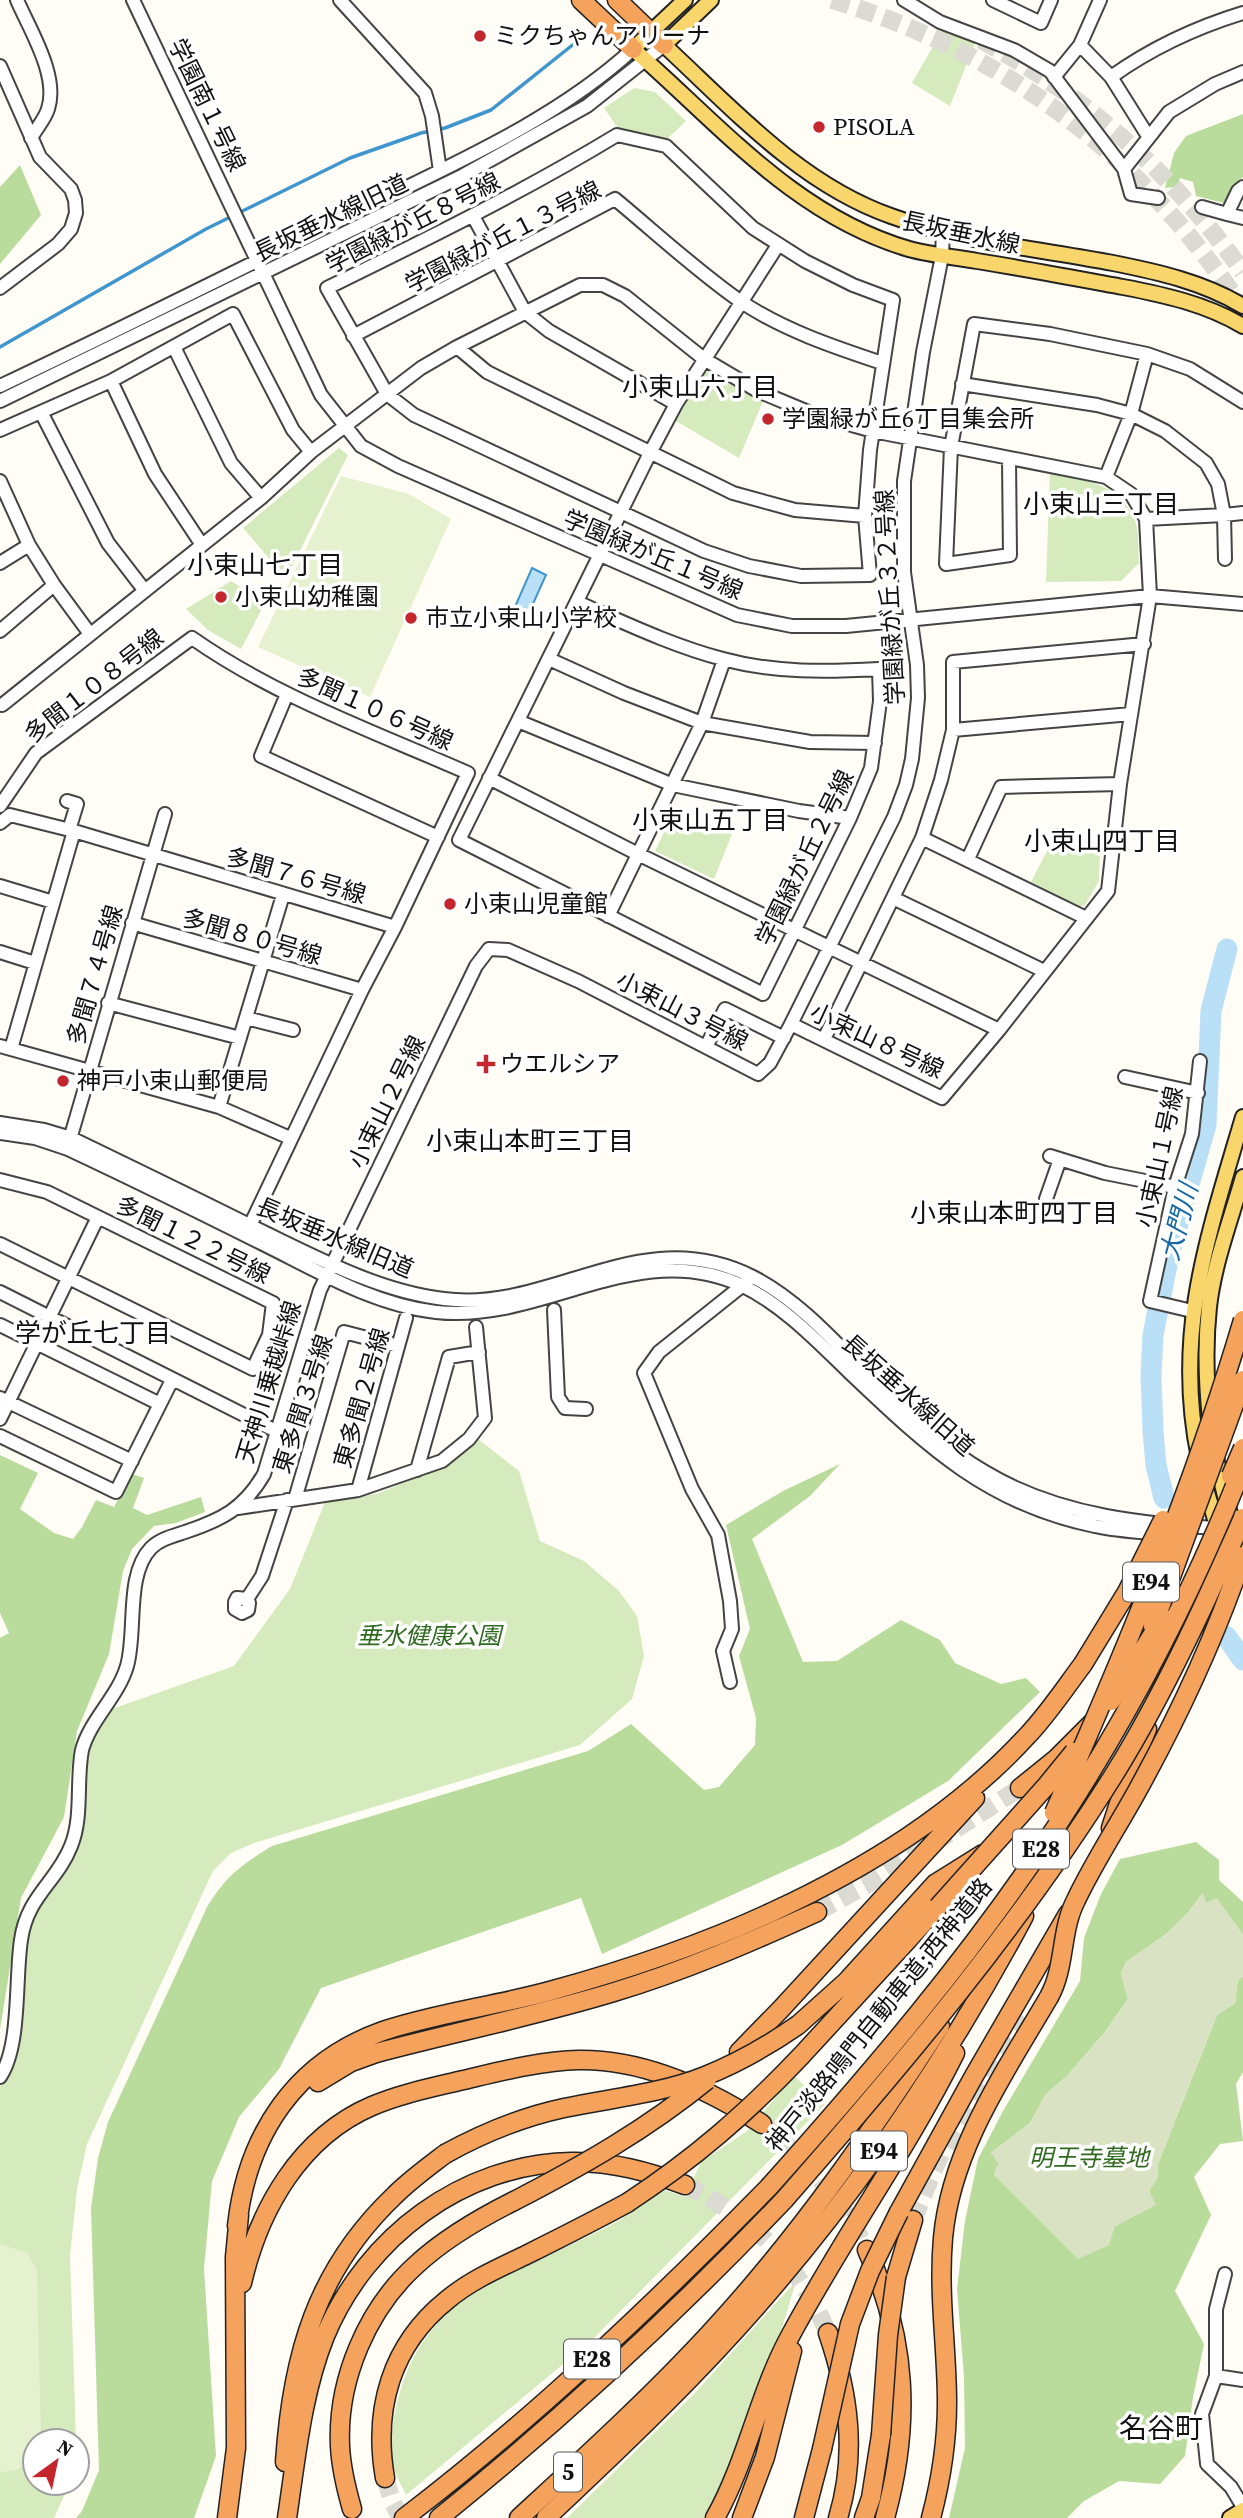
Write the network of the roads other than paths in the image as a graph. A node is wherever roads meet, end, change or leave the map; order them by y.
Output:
1 (17, 0) edge
2 (340, 0) edge
3 (581, 0) edge
4 (617, 0) edge
5 (685, 0) edge
6 (711, 0) edge
7 (904, 0) edge
8 (993, 0) edge
9 (1051, 0) edge
10 (1100, 0) edge
11 (138, 2) edge
12 (1243, 13) edge
13 (650, 33) junction
14 (1080, 45) junction
15 (664, 46) junction
16 (640, 55) junction
17 (0, 66) edge
18 (1243, 72) edge
19 (1055, 77) junction
20 (1111, 77) junction
21 (1148, 136) junction
22 (31, 138) junction
23 (1124, 169) junction
24 (440, 171) junction
25 (1243, 187) edge
26 (1158, 198) dead end
27 (1202, 207) dead end
28 (1227, 214) junction
29 (474, 216) junction
30 (1243, 218) edge
31 (943, 231) junction
32 (248, 239) joint
33 (778, 245) junction
34 (942, 256) junction
35 (258, 260) junction
36 (496, 262) junction
37 (265, 274) junction
38 (0, 288) edge
39 (741, 301) junction
40 (1243, 306) edge
41 (525, 312) junction
42 (1243, 326) edge
43 (353, 336) junction
44 (174, 347) junction
45 (457, 347) junction
46 (1147, 354) junction
47 (704, 359) junction
48 (882, 363) junction
49 (111, 382) junction
50 (962, 384) junction
51 (0, 386) edge
52 (387, 394) junction
53 (0, 401) edge
54 (1243, 402) edge
55 (676, 404) junction
56 (41, 412) junction
57 (1132, 414) junction
58 (344, 426) junction
59 (0, 430) edge
60 (873, 431) junction
61 (910, 438) junction
62 (951, 447) junction
63 (312, 452) junction
64 (650, 453) junction
65 (1009, 459) junction
66 (1106, 477) junction
67 (0, 481) edge
68 (4, 496) edge
69 (261, 498) junction
70 (622, 511) junction
71 (1243, 513) edge
72 (1224, 514) junction
73 (865, 516) junction
74 (1146, 519) junction
75 (29, 545) junction
76 (202, 545) junction
77 (600, 556) junction
78 (1225, 559) dead end
79 (0, 563) edge
80 (54, 585) junction
81 (145, 592) junction
82 (1150, 596) junction
83 (578, 602) junction
84 (1243, 604) edge
85 (912, 620) junction
86 (0, 632) edge
87 (90, 634) junction
88 (192, 638) joint
89 (1143, 644) junction
90 (549, 659) junction
91 (724, 660) junction
92 (287, 694) junction
93 (2, 705) dead end
94 (1131, 714) junction
95 (518, 721) junction
96 (702, 723) junction
97 (953, 730) junction
98 (875, 743) junction
99 (489, 778) junction
100 (1120, 784) junction
101 (673, 785) junction
102 (67, 801) dead end
103 (2, 814) edge
104 (165, 814) dead end
105 (850, 818) junction
106 (71, 831) junction
107 (438, 837) junction
108 (922, 838) junction
109 (638, 854) junction
110 (152, 855) junction
111 (968, 859) junction
112 (0, 886) edge
113 (283, 895) junction
114 (893, 898) junction
115 (53, 902) junction
116 (608, 916) junction
117 (1086, 918) junction
118 (132, 923) junction
119 (395, 927) junction
120 (796, 929) junction
121 (830, 947) junction
122 (489, 949) joint
123 (0, 952) edge
124 (263, 962) junction
125 (35, 963) junction
126 (862, 963) junction
127 (1045, 971) junction
128 (362, 990) junction
129 (108, 1003) junction
130 (246, 1018) junction
131 (791, 1024) junction
132 (999, 1030) junction
133 (293, 1031) dead end
134 (240, 1038) junction
135 (784, 1038) junction
136 (824, 1039) junction
137 (706, 1047) junction
138 (5, 1048) edge
139 (1200, 1061) dead end
140 (89, 1072) junction
141 (1125, 1077) dead end
142 (1198, 1093) junction
143 (219, 1107) junction
144 (1243, 1118) edge
145 (0, 1123) edge
146 (0, 1133) edge
147 (290, 1138) junction
148 (69, 1143) junction
149 (1243, 1177) edge
150 (0, 1180) edge
151 (1175, 1187) junction
152 (1046, 1199) dead end
153 (98, 1217) junction
154 (248, 1230) junction
155 (0, 1244) edge
156 (330, 1270) junction
157 (68, 1278) junction
158 (748, 1282) junction
159 (0, 1292) edge
160 (1243, 1307) edge
161 (554, 1310) dead end
162 (1192, 1311) junction
163 (48, 1317) junction
164 (406, 1318) dead end
165 (1243, 1320) edge
166 (0, 1325) edge
167 (476, 1327) dead end
168 (36, 1343) junction
169 (398, 1346) junction
170 (479, 1352) junction
171 (172, 1380) junction
172 (1243, 1380) edge
173 (4, 1400) edge
174 (160, 1404) junction
175 (586, 1409) dead end
176 (0, 1419) edge
177 (276, 1431) junction
178 (0, 1436) edge
179 (1243, 1448) edge
180 (132, 1461) junction
181 (1243, 1466) edge
182 (417, 1470) junction
183 (358, 1490) junction
184 (291, 1500) junction
185 (237, 1508) junction
186 (1229, 1529) edge
187 (1243, 1545) edge
188 (1243, 1556) edge
189 (1243, 1582) edge
190 (247, 1599) dead end
191 (730, 1682) dead end
192 (1029, 1735) junction
193 (1020, 1788) tunnel mouth
194 (931, 1901) junction
195 (1077, 1902) junction
196 (817, 1912) tunnel mouth
197 (1011, 1940) junction
198 (0, 2077) edge
199 (762, 2124) tunnel mouth
200 (685, 2185) tunnel mouth
201 (906, 2216) junction
202 (237, 2226) junction
203 (867, 2250) tunnel mouth
204 (827, 2271) junction
205 (1225, 2274) dead end
206 (235, 2324) junction
207 (828, 2333) tunnel mouth
208 (1216, 2376) junction
209 (1243, 2380) edge
210 (641, 2415) junction
211 (385, 2478) tunnel mouth
212 (1243, 2508) edge
213 (352, 2509) dead end
214 (227, 2518) edge
215 (284, 2518) edge
216 (404, 2518) edge
217 (439, 2518) edge
218 (519, 2518) edge
219 (546, 2518) edge
220 (715, 2518) edge
221 (742, 2518) edge
222 (804, 2518) edge
223 (838, 2518) edge
224 (864, 2518) edge
225 (884, 2518) edge
226 (930, 2518) edge
227 (1230, 2518) edge

1 - 22 street
2 - 24 street
3 - 16 highway
4 - 13 highway
5 - 13 main road
6 - 15 main road
7 - 19 street
8 - 9 street
10 - 14 street
11 - 32 street, 学園南１号線
12 - 20 street
13 - 15 highway
13 - 16 main road
14 - 19 street
14 - 20 street
15 - 16 street, 長坂垂水線旧道
15 - 31 main road, 長坂垂水線
16 - 24 street, 長坂垂水線旧道
16 - 34 main road, 長坂垂水線
16 - 37 street, 長坂垂水線旧道
17 - 22 street
18 - 21 street
19 - 23 street
20 - 21 street
21 - 23 street
22 - 38 street
23 - 26 street
24 - 35 street, 長坂垂水線旧道
25 - 28 street
27 - 28 street
28 - 30 street
29 - 33 street, 学園緑が丘８号線
29 - 36 street
29 - 43 street, 学園緑が丘８号線
31 - 34 street, 学園緑が丘３２号線
31 - 40 main road, 長坂垂水線
32 - 35 street, 学園緑が丘１号線
33 - 39 street
33 - 48 street, 学園緑が丘８号線
34 - 42 main road, 長坂垂水線
34 - 61 street, 学園緑が丘３２号線
35 - 37 street, 学園緑が丘１号線
35 - 51 street, 長坂垂水線旧道
36 - 39 street, 学園緑が丘１３号線
36 - 41 street
36 - 43 street, 学園緑が丘１３号線
37 - 53 street, 長坂垂水線旧道
37 - 58 street, 学園緑が丘１号線
39 - 47 street
39 - 48 street, 学園緑が丘１３号線
41 - 45 street
41 - 47 street
41 - 55 street
43 - 52 street, 学園緑が丘８号線
44 - 49 street
44 - 63 street
44 - 69 street
45 - 52 street
45 - 64 street
46 - 50 street
46 - 54 street
46 - 57 street
47 - 55 street
47 - 60 street
48 - 60 street, 学園緑が丘８号線
49 - 56 street
49 - 76 street
50 - 57 street
50 - 62 street
52 - 58 street
52 - 70 street, 学園緑が丘８号線
55 - 64 street
56 - 59 street
56 - 81 street
57 - 66 street
57 - 72 street
58 - 63 street
58 - 77 street, 学園緑が丘１号線
60 - 61 street
60 - 73 street, 学園緑が丘８号線
61 - 62 street
61 - 85 street, 学園緑が丘３２号線
62 - 65 street
62 - 65 street
63 - 69 street
64 - 70 street
64 - 73 street
65 - 66 street
66 - 74 street
67 - 68 street
68 - 75 street
69 - 76 street
70 - 73 street, 学園緑が丘８号線
70 - 77 street
71 - 72 street
72 - 74 street
72 - 78 street
74 - 82 street
75 - 79 street
75 - 80 street
76 - 81 street
77 - 83 street
77 - 85 street, 学園緑が丘１号線
80 - 86 street
80 - 87 street
81 - 87 street
82 - 84 street, 学園緑が丘１号線
82 - 85 street, 学園緑が丘１号線
82 - 89 street
83 - 90 street
83 - 91 street, 学園緑が丘２号線
85 - 121 street, 学園緑が丘３２号線
87 - 93 street
88 - 92 street, 多聞１０６号線
88 - 103 street, 多聞１０８号線
89 - 94 street
89 - 97 street
90 - 95 street
90 - 96 street
91 - 96 street
91 - 98 street, 学園緑が丘２号線
92 - 107 street
92 - 107 street, 多聞１０６号線
94 - 97 street
94 - 100 street
95 - 99 street
95 - 101 street
96 - 98 street
96 - 101 street
97 - 108 street
98 - 105 street, 学園緑が丘２号線
99 - 109 street
99 - 116 street, 学園緑が丘２号線
100 - 111 street
100 - 117 street
101 - 105 street
101 - 109 street
102 - 106 street
103 - 106 street, 多聞７６号線
104 - 110 street, 多聞７４号線
105 - 120 street, 学園緑が丘２号線
106 - 110 street, 多聞７６号線
106 - 115 street
107 - 119 street, 多聞１０６号線
108 - 111 street
108 - 114 street
109 - 116 street
109 - 120 street
110 - 113 street, 多聞７６号線
110 - 118 street, 多聞７４号線
111 - 117 street
112 - 115 street
113 - 119 street, 多聞７６号線
113 - 124 street
114 - 126 street
114 - 127 street
115 - 125 street
116 - 120 street, 学園緑が丘２号線
117 - 127 street
118 - 124 street, 多聞８０号線
118 - 129 street, 多聞７４号線
119 - 128 street
120 - 121 street
121 - 126 street
121 - 131 street, 小束山３号線
122 - 137 street, 小束山３号線
122 - 156 street, 小束山２号線
123 - 125 street
124 - 128 street, 多聞８０号線
124 - 130 street
125 - 138 street
126 - 132 street
126 - 136 street
127 - 132 street
128 - 147 street
129 - 134 street
129 - 140 street, 多聞７４号線
130 - 133 street
130 - 134 street
131 - 135 street, 小束山３号線
131 - 136 street, 小束山８号線
132 - 136 street, 小束山８号線
134 - 143 street
135 - 137 street, 小束山３号線
135 - 137 street
138 - 140 street
139 - 142 street, 小束山１号線
140 - 143 street
140 - 148 street, 多聞７４号線
141 - 142 street
142 - 151 street, 小束山１号線
143 - 147 street
144 - 162 main road
145 - 148 street, 長坂垂水線旧道
146 - 148 street, 長坂垂水線旧道
147 - 154 street
148 - 154 street, 長坂垂水線旧道
149 - 186 main road
150 - 153 street, 多聞１２２号線
151 - 152 street
151 - 162 street, 小束山１号線
153 - 157 street
153 - 157 street, 多聞１２２号線
154 - 156 street, 長坂垂水線旧道
155 - 157 street, 多聞１２２号線
156 - 158 street, 長坂垂水線旧道
156 - 177 street, 天神川乗越峠線
157 - 163 street
158 - 186 street, 長坂垂水線旧道
158 - 191 street
159 - 163 street
160 - 192 highway, bridge
161 - 175 street
162 - 186 main road
163 - 168 street
163 - 171 street
164 - 169 street, 東多聞２号線
165 - 210 highway, E94, bridge
166 - 168 street
167 - 170 street
168 - 173 street
168 - 174 street
169 - 183 street, 東多聞２号線
169 - 184 street, 東多聞３号線
170 - 182 street
170 - 182 street
171 - 174 street
171 - 177 street
172 - 197 highway, E94, bridge
173 - 176 street
173 - 180 street
174 - 180 street
177 - 185 street, 天神川乗越峠線
178 - 180 street
179 - 194 highway, bridge
181 - 216 highway, 神戸淡路鳴門自動車道;西神道路 / E28, bridge
182 - 183 street
183 - 184 street
184 - 185 street
184 - 190 street
185 - 198 street, 天神川乗越峠線
186 - 187 main road
186 - 189 main road
186 - 193 highway
186 - 195 highway
186 - 217 highway, 神戸淡路鳴門自動車道;西神道路 / E28, bridge
188 - 195 highway, bridge
192 - 202 highway
192 - 213 highway, bridge
194 - 211 highway, bridge
194 - 215 highway, bridge
195 - 201 highway, bridge
195 - 226 highway, bridge
196 - 202 highway
197 - 204 highway
197 - 210 highway, E94
199 - 206 highway
200 - 215 highway
201 - 222 highway, bridge
201 - 224 highway, bridge
202 - 206 highway
203 - 225 highway
204 - 220 highway
204 - 221 highway
205 - 208 street
206 - 214 highway
207 - 223 highway
208 - 209 street
208 - 212 street
210 - 218 highway, 5
210 - 219 highway, 5
212 - 227 main road

